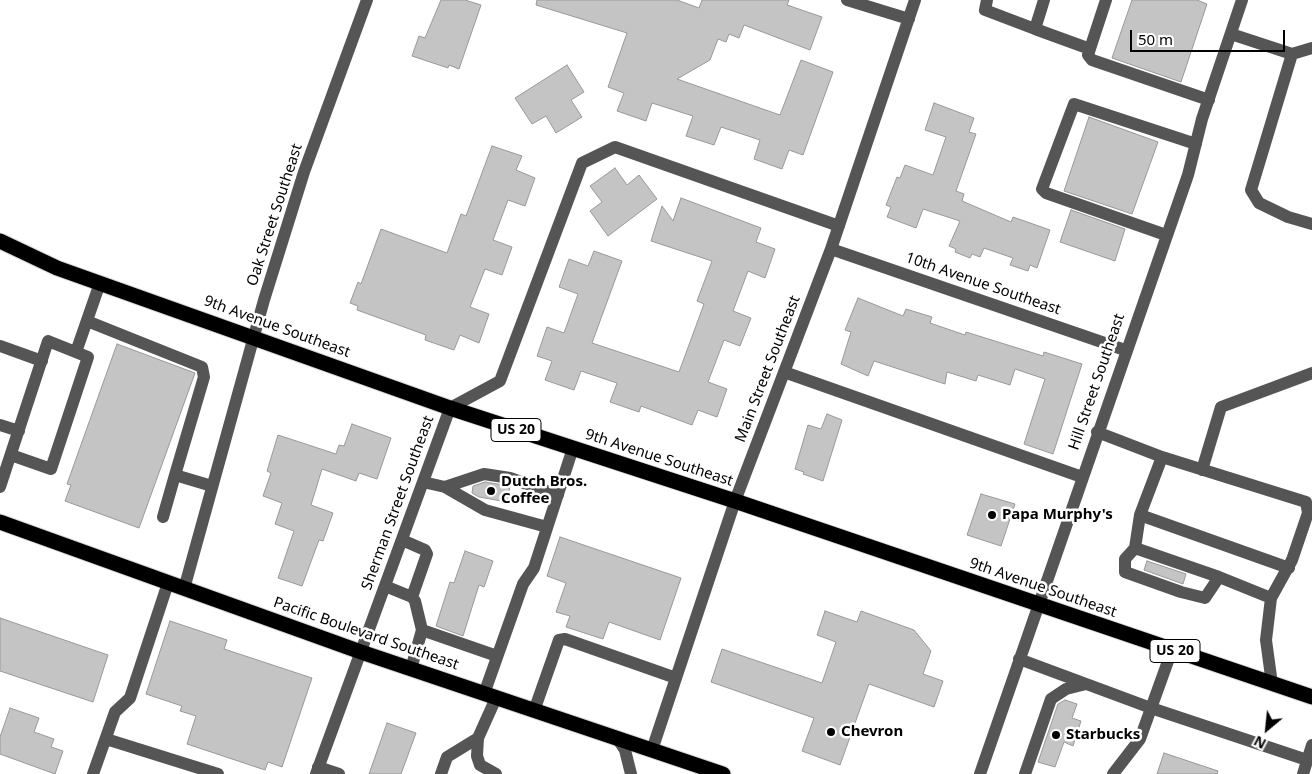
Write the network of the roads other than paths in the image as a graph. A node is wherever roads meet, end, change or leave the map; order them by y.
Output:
1 (367, 0) edge
2 (847, 0) edge
3 (915, 0) edge
4 (987, 0) edge
5 (1044, 0) edge
6 (1106, 0) edge
7 (1240, 1) edge
8 (909, 19) junction
9 (1035, 29) junction
10 (1231, 34) junction
11 (1312, 48) edge
12 (1090, 49) junction
13 (1292, 54) junction
14 (1209, 100) junction
15 (1196, 144) junction
16 (1312, 224) edge
17 (839, 226) junction
18 (1166, 235) junction
19 (0, 241) edge
20 (831, 249) junction
21 (100, 283) junction
22 (87, 321) junction
23 (253, 337) junction
24 (0, 346) edge
25 (1125, 350) junction
26 (76, 352) junction
27 (42, 361) junction
28 (784, 372) junction
29 (1312, 373) edge
30 (450, 408) junction
31 (0, 425) edge
32 (19, 431) junction
33 (1097, 432) junction
34 (573, 448) junction
35 (11, 455) junction
36 (1162, 457) junction
37 (1202, 470) junction
38 (175, 475) junction
39 (1082, 477) junction
40 (423, 482) junction
41 (212, 486) junction
42 (0, 487) edge
43 (445, 487) junction
44 (558, 495) junction
45 (735, 501) junction
46 (1140, 515) junction
47 (163, 517) dead end
48 (0, 522) edge
49 (547, 527) junction
50 (402, 540) junction
51 (1134, 548) junction
52 (1289, 568) junction
53 (1219, 577) junction
54 (168, 583) junction
55 (385, 586) junction
56 (184, 589) junction
57 (412, 597) junction
58 (1271, 598) junction
59 (1038, 605) junction
60 (422, 630) junction
61 (1172, 650) junction
62 (361, 652) junction
63 (497, 656) junction
64 (1019, 659) junction
65 (412, 669) junction
66 (676, 678) junction
67 (1086, 684) junction
68 (1272, 684) junction
69 (490, 696) junction
70 (1312, 698) edge
71 (1151, 708) junction
72 (534, 711) junction
73 (478, 738) junction
74 (617, 738) junction
75 (106, 739) junction
76 (1312, 745) edge
77 (652, 750) junction
78 (1307, 760) junction
79 (317, 771) edge
80 (93, 774) edge
81 (218, 774) edge
82 (339, 774) edge
83 (441, 774) edge
84 (496, 774) edge
85 (631, 774) edge
86 (723, 774) edge
87 (980, 774) edge
88 (1025, 774) edge
89 (1112, 774) edge
90 (1303, 774) edge

1 - 23 street, Oak Street Southeast
2 - 8 street
3 - 8 street, Main Street Southeast
4 - 9 street
5 - 9 street
6 - 12 street
7 - 10 street, Hill Street Southeast
8 - 17 street, Main Street Southeast
9 - 12 street
10 - 13 street
10 - 14 street, Hill Street Southeast
11 - 13 street
12 - 14 street
13 - 16 street
14 - 15 street, Hill Street Southeast
15 - 18 street, Hill Street Southeast
15 - 18 street
17 - 20 street, Main Street Southeast
17 - 30 street, Sherman Street Southeast
18 - 25 street, Hill Street Southeast
19 - 21 highway, 9th Avenue Southeast / US 20
20 - 25 street, 10th Avenue Southeast
20 - 28 street, Main Street Southeast
21 - 22 street
21 - 23 highway, 9th Avenue Southeast / US 20
22 - 26 street
22 - 38 street
23 - 30 highway, 9th Avenue Southeast / US 20
23 - 41 street, Oak Street Southeast
24 - 27 street
25 - 33 street, Hill Street Southeast
26 - 27 street
26 - 35 street
27 - 32 street
28 - 39 street
28 - 45 street, Main Street Southeast
29 - 37 street
30 - 34 highway, 9th Avenue Southeast / US 20
30 - 40 street, Sherman Street Southeast
31 - 32 street
32 - 35 street
33 - 36 street
33 - 39 street, Hill Street Southeast
34 - 44 street
34 - 45 highway, 9th Avenue Southeast / US 20
35 - 42 street
36 - 37 street
36 - 46 street
37 - 52 street
38 - 41 street
38 - 47 street
39 - 59 street, Hill Street Southeast
40 - 43 street
40 - 50 street, Sherman Street Southeast
41 - 56 street, Oak Street Southeast
43 - 44 street
43 - 49 street
44 - 49 street
45 - 59 highway, 9th Avenue Southeast / US 20
45 - 66 street, Main Street Southeast
46 - 51 street
46 - 52 street
48 - 54 highway, Pacific Boulevard Southeast
49 - 63 street
50 - 55 street, Sherman Street Southeast
50 - 57 street
51 - 53 street
51 - 53 street
52 - 58 street
53 - 58 street
54 - 56 highway, Pacific Boulevard Southeast
54 - 75 street
55 - 57 street
55 - 62 street, Sherman Street Southeast
56 - 62 highway, Pacific Boulevard Southeast
57 - 60 street
58 - 68 street
59 - 61 highway, 9th Avenue Southeast / US 20
59 - 64 street, Hill Street Southeast
60 - 63 street
60 - 65 street
61 - 68 highway, 9th Avenue Southeast / US 20
61 - 71 street
62 - 65 highway, Pacific Boulevard Southeast
62 - 79 street, Sherman Street Southeast
63 - 69 street
64 - 67 street
64 - 87 street, Hill Street Southeast
65 - 69 highway, Pacific Boulevard Southeast
66 - 72 street
66 - 77 street, Main Street Southeast
67 - 71 street
67 - 88 street
68 - 70 highway, 9th Avenue Southeast / US 20
69 - 72 highway, Pacific Boulevard Southeast
69 - 73 street
71 - 78 street
71 - 89 street
72 - 74 highway, Pacific Boulevard Southeast
73 - 83 street
73 - 84 street
74 - 77 highway, Pacific Boulevard Southeast
74 - 85 street
75 - 80 street
75 - 81 street
76 - 78 street
77 - 86 highway, Pacific Boulevard Southeast
78 - 90 street
79 - 82 street

